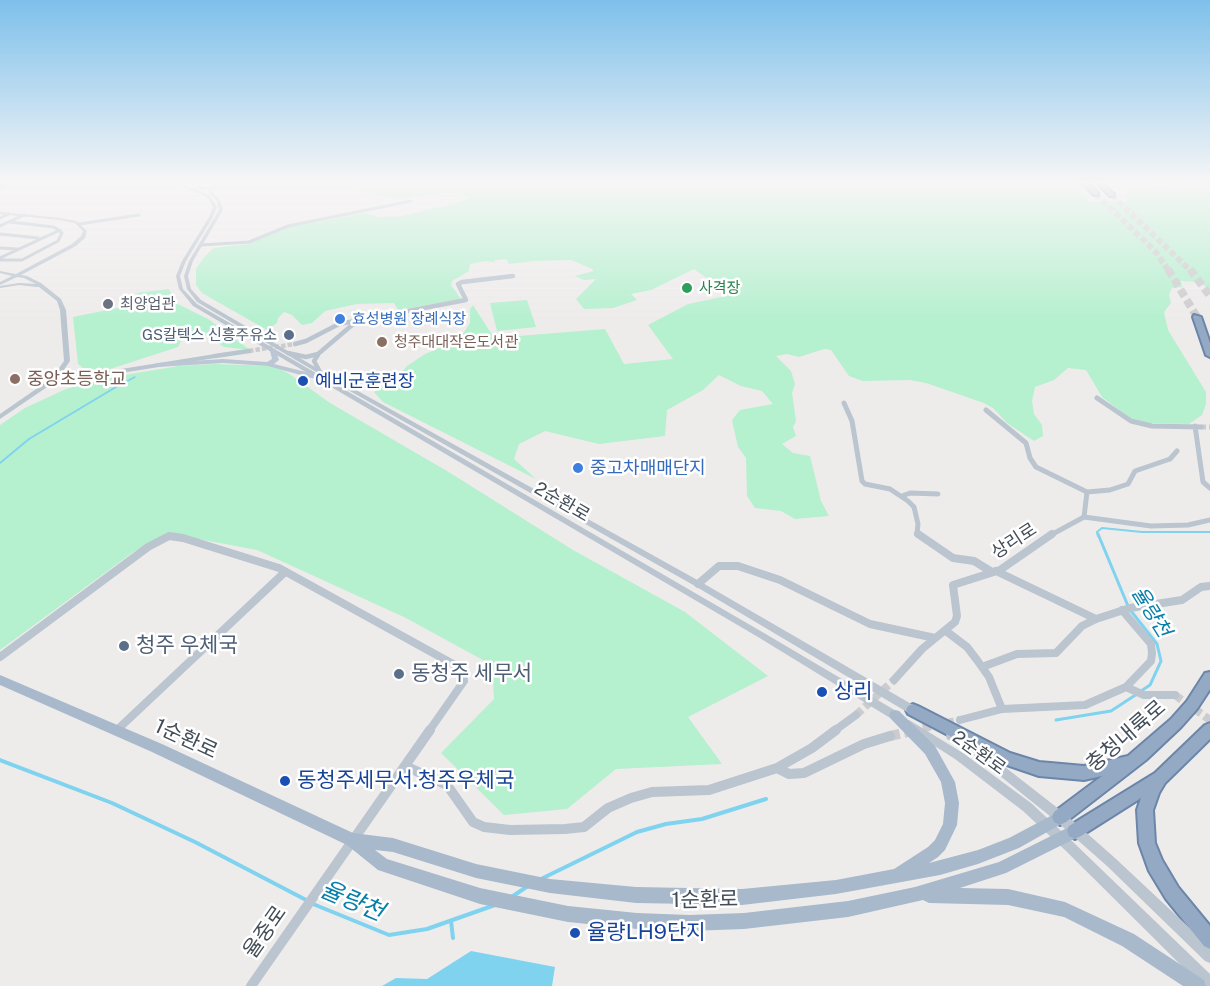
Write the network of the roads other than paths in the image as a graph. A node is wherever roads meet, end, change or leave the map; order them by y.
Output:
1 (55, 228) edge
2 (82, 228) edge
3 (203, 228) edge
4 (211, 228) edge
5 (283, 228) edge
6 (60, 230) junction
7 (0, 234) edge
8 (40, 238) junction
9 (201, 245) junction
10 (0, 248) edge
11 (18, 249) junction
12 (0, 259) edge
13 (0, 273) edge
14 (16, 275) junction
15 (513, 276) dead end
16 (0, 285) edge
17 (45, 288) junction
18 (1197, 317) tunnel mouth
19 (358, 320) junction
20 (295, 344) tunnel mouth
21 (249, 351) tunnel mouth
22 (273, 351) junction
23 (286, 352) junction
24 (318, 354) junction
25 (1210, 355) edge
26 (215, 356) junction
27 (223, 361) junction
28 (268, 364) junction
29 (157, 365) junction
30 (318, 375) junction
31 (54, 378) junction
32 (1097, 398) dead end
33 (844, 404) dead end
34 (986, 410) dead end
35 (0, 417) edge
36 (1177, 451) dead end
37 (1210, 488) edge
38 (1086, 492) junction
39 (938, 494) dead end
40 (902, 496) junction
41 (1084, 517) junction
42 (1210, 520) edge
43 (285, 572) junction
44 (994, 572) junction
45 (698, 584) junction
46 (1210, 586) edge
47 (1122, 610) junction
48 (1096, 619) junction
49 (946, 631) junction
50 (935, 638) junction
51 (0, 657) edge
52 (982, 667) junction
53 (1210, 677) edge
54 (0, 680) edge
55 (894, 680) tunnel mouth
56 (1126, 687) junction
57 (1175, 695) tunnel mouth
58 (1002, 709) junction
59 (913, 710) junction
60 (856, 715) tunnel mouth
61 (895, 715) junction
62 (960, 720) tunnel mouth
63 (1210, 729) edge
64 (116, 730) junction
65 (890, 736) tunnel mouth
66 (1132, 762) junction
67 (405, 766) junction
68 (777, 768) junction
69 (1160, 778) junction
70 (1053, 821) junction
71 (1068, 835) junction
72 (352, 840) junction
73 (890, 879) junction
74 (915, 895) junction
75 (1210, 940) edge
76 (1210, 956) edge
77 (1210, 984) edge
78 (251, 986) edge
79 (1198, 986) edge

1 - 6 street
2 - 14 street
3 - 22 street, 2순환로
4 - 9 street, 2순환로
5 - 9 street
6 - 8 street
6 - 12 street
7 - 8 street
8 - 11 street
9 - 23 street, 2순환로
10 - 11 street
11 - 12 street
13 - 14 street
14 - 16 street
14 - 17 street
15 - 19 street
16 - 17 street
17 - 31 street
18 - 25 highway
19 - 20 street
19 - 24 street
21 - 26 street
22 - 28 main road
22 - 30 street, 2순환로
23 - 24 street
23 - 30 street, 2순환로
24 - 30 street
26 - 27 main road
26 - 29 street
27 - 28 main road
27 - 29 main road
28 - 30 main road
29 - 31 street
30 - 45 street, 2순환로
30 - 61 street, 2순환로
31 - 35 street
32 - 37 street
33 - 40 street
34 - 38 street
36 - 38 street
38 - 41 street
39 - 40 street
40 - 44 street
41 - 42 street
41 - 44 street, 상리로
43 - 51 street
43 - 64 street
43 - 67 street, 율중로
44 - 48 street
44 - 49 street, 상리로
45 - 50 street
45 - 59 street, 2순환로
46 - 47 street
47 - 48 street
47 - 56 street
48 - 52 street
49 - 50 street
49 - 52 street
50 - 55 street
52 - 58 street
53 - 66 highway, 충청내륙로
54 - 64 main road, 1순환로
56 - 57 street
56 - 58 street
58 - 62 street
59 - 66 highway
59 - 70 street, 2순환로
60 - 68 street
61 - 70 street, 2순환로
61 - 73 main road
63 - 69 highway
64 - 72 main road, 1순환로
65 - 68 street
66 - 70 highway, 충청내륙로
67 - 68 street
67 - 72 street, 율중로
69 - 71 highway
69 - 75 highway
70 - 71 street
70 - 73 main road, 1순환로
71 - 74 main road, 1순환로
71 - 76 street
71 - 77 street
72 - 73 main road, 1순환로
72 - 74 main road, 1순환로
72 - 78 street, 율중로
74 - 79 main road

